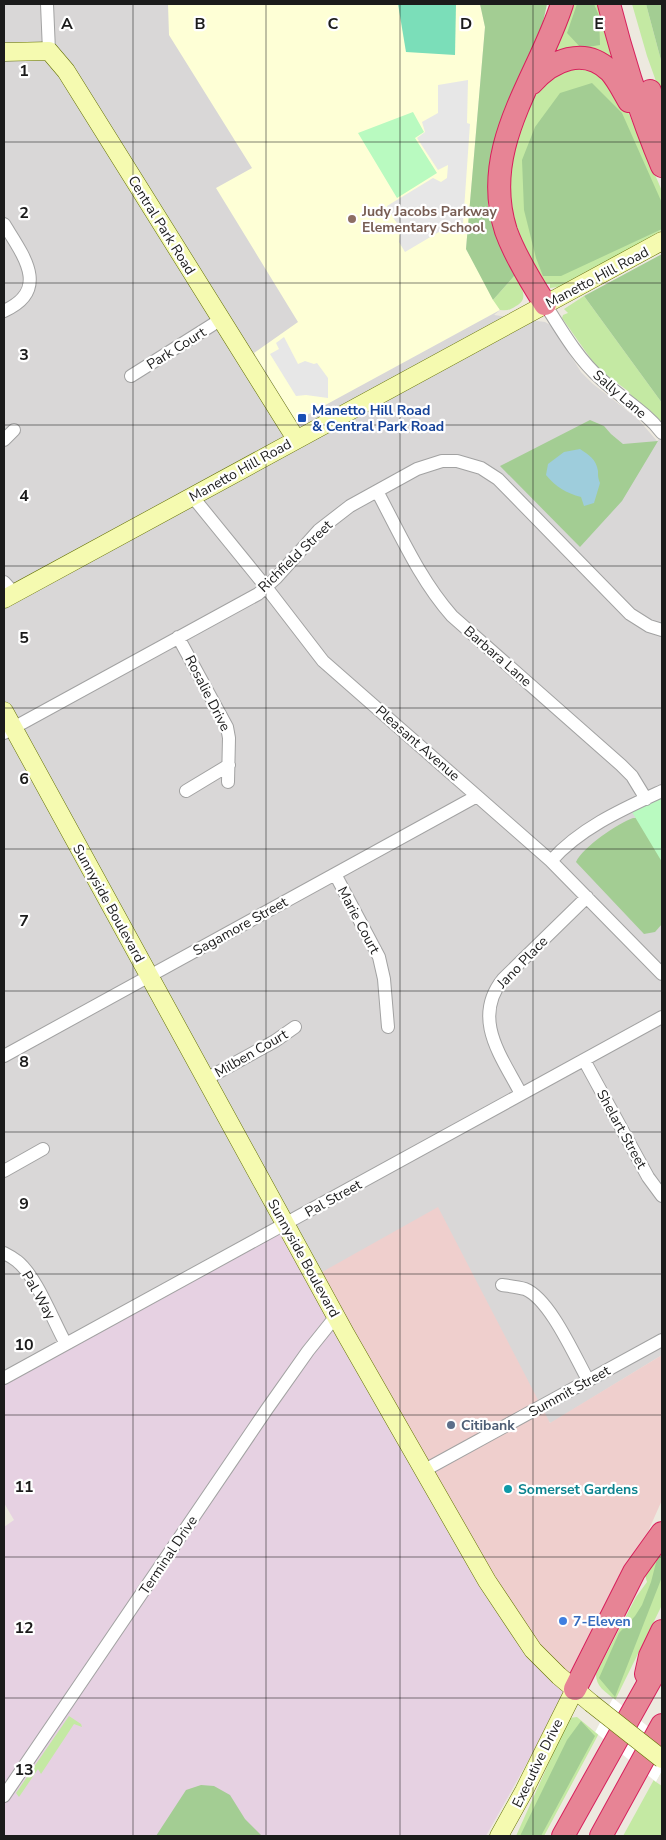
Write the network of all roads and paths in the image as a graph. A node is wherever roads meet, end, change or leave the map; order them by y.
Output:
1 (47, 4) edge
2 (562, 4) edge
3 (609, 4) edge
4 (623, 4) edge
5 (49, 51) junction
6 (4, 52) edge
7 (526, 90) junction
8 (654, 127) edge
9 (662, 166) edge
10 (4, 224) edge
11 (662, 241) edge
12 (546, 304) junction
13 (4, 312) edge
14 (220, 320) junction
15 (131, 376) dead end
16 (14, 430) dead end
17 (662, 433) edge
18 (296, 439) junction
19 (4, 440) edge
20 (377, 491) junction
21 (192, 496) junction
22 (266, 587) junction
23 (7, 591) edge
24 (662, 630) edge
25 (178, 637) junction
26 (4, 711) edge
27 (8, 731) edge
28 (229, 765) junction
29 (228, 782) dead end
30 (186, 790) dead end
31 (662, 791) edge
32 (477, 796) junction
33 (646, 799) junction
34 (551, 861) junction
35 (334, 874) junction
36 (587, 897) junction
37 (662, 974) edge
38 (149, 976) junction
39 (662, 1017) edge
40 (295, 1027) dead end
41 (388, 1027) dead end
42 (4, 1056) edge
43 (584, 1060) junction
44 (206, 1079) junction
45 (521, 1094) junction
46 (43, 1149) dead end
47 (4, 1171) edge
48 (662, 1196) edge
49 (286, 1224) junction
50 (4, 1253) edge
51 (502, 1285) dead end
52 (336, 1316) junction
53 (662, 1340) edge
54 (66, 1344) junction
55 (4, 1378) edge
56 (588, 1380) junction
57 (423, 1471) junction
58 (662, 1533) edge
59 (662, 1631) edge
60 (662, 1659) edge
61 (583, 1696) junction
62 (642, 1696) junction
63 (662, 1725) edge
64 (662, 1759) edge
65 (4, 1796) edge
66 (499, 1836) edge
67 (563, 1836) edge
68 (601, 1836) edge

1 - 5 street
2 - 7 highway
3 - 8 highway
4 - 8 highway
5 - 6 main road
5 - 14 main road, Central Park Road
7 - 8 highway
7 - 12 highway
8 - 9 highway
10 - 13 street
11 - 12 main road, Manetto Hill Road
12 - 17 street, Sally Lane
12 - 18 main road, Manetto Hill Road
14 - 15 street, Park Court
14 - 18 main road, Central Park Road
16 - 19 street
18 - 21 main road, Manetto Hill Road
20 - 22 street, Richfield Street
20 - 24 street, Richfield Street
20 - 33 street, Barbara Lane
21 - 22 street, Pleasant Avenue
21 - 23 main road, Manetto Hill Road
22 - 25 street, Richfield Street
22 - 32 street, Pleasant Avenue
25 - 27 street, Richfield Street
25 - 28 street, Rosalie Drive
26 - 27 main road, Sunnyside Boulevard
27 - 38 main road, Sunnyside Boulevard
28 - 29 street, Rosalie Drive
28 - 30 street
31 - 33 street
32 - 34 street, Pleasant Avenue
32 - 35 street, Sagamore Street
33 - 34 street
34 - 36 street, Pleasant Avenue
35 - 38 street, Sagamore Street
35 - 41 street, Marie Court
36 - 37 street, Pleasant Avenue
36 - 45 street, Jano Place
38 - 42 street, Sagamore Street
38 - 44 main road, Sunnyside Boulevard
39 - 43 street, Pal Street
40 - 44 street, Milben Court
43 - 45 street, Pal Street
43 - 48 street, Shelart Street
44 - 49 main road, Sunnyside Boulevard
45 - 49 street, Pal Street
46 - 47 street
49 - 52 main road, Sunnyside Boulevard
49 - 54 street, Pal Street
50 - 54 street, Pal Way
51 - 56 street
52 - 57 main road, Sunnyside Boulevard
52 - 65 street, Terminal Drive
53 - 56 street, Summit Street
54 - 55 street, Pal Street
56 - 57 street, Summit Street
57 - 61 main road, Sunnyside Boulevard
58 - 61 highway
59 - 62 highway
60 - 62 highway
61 - 64 main road, Sunnyside Boulevard, bridge
61 - 66 main road, Executive Drive
62 - 67 highway
63 - 68 highway

